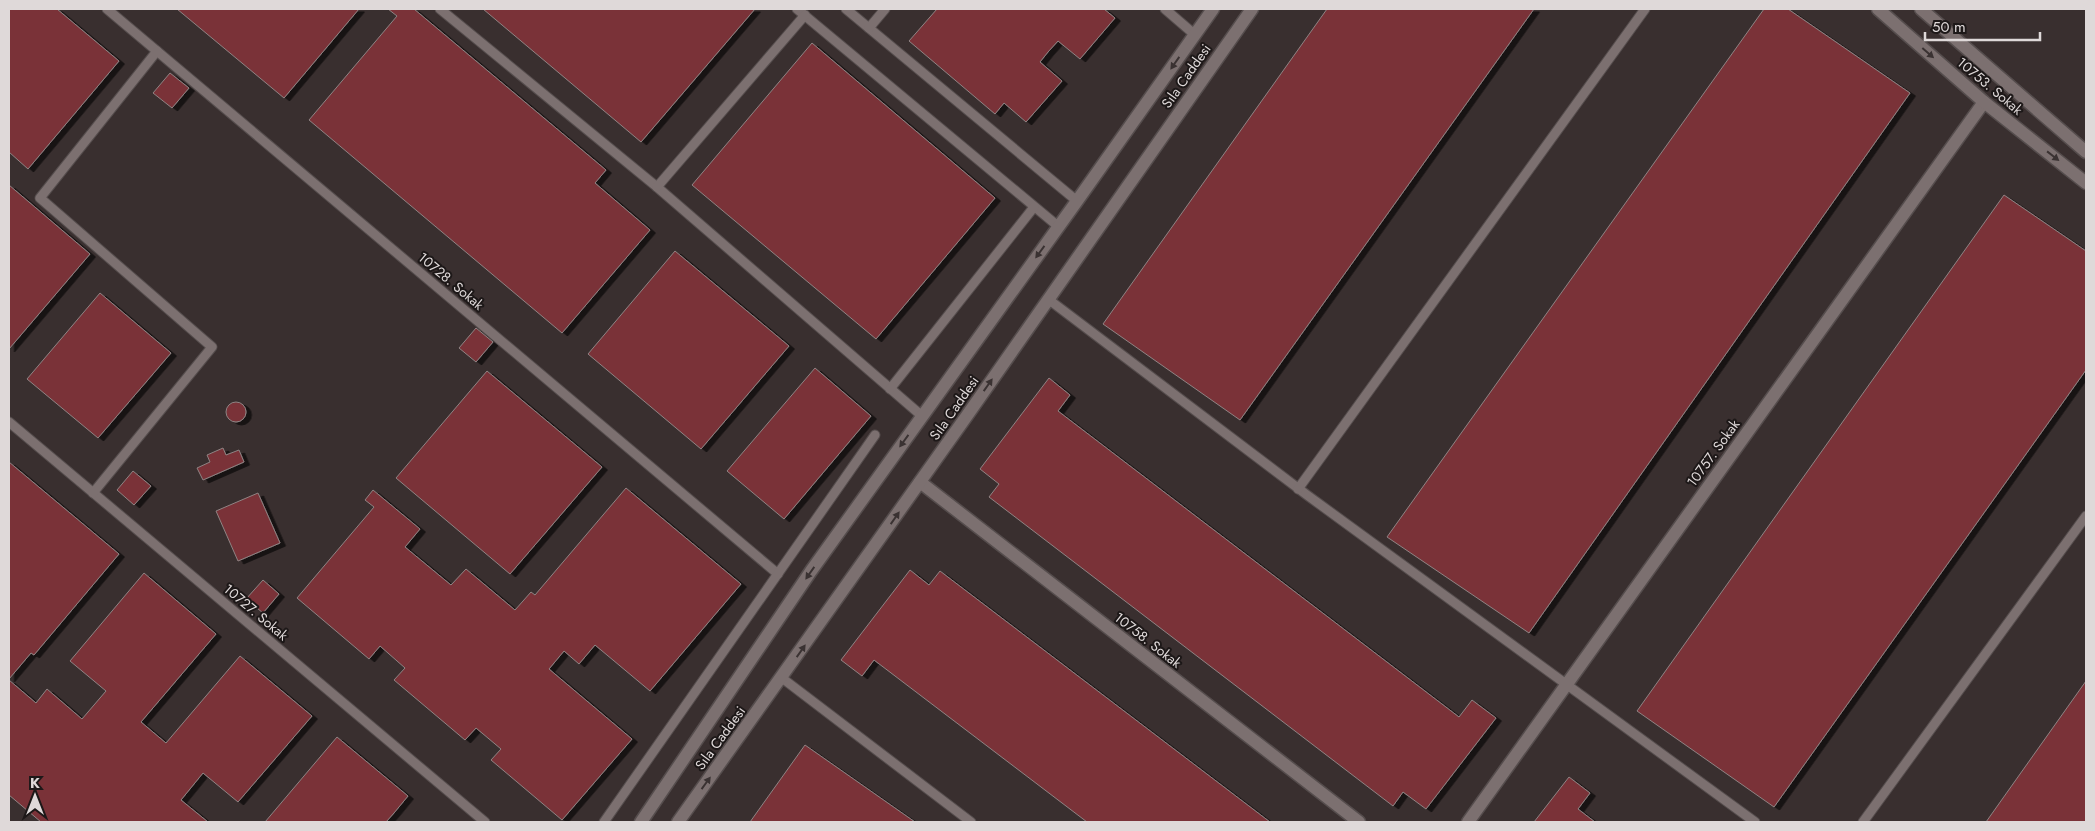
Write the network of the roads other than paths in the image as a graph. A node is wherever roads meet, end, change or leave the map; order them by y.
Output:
1 (107, 9) edge
2 (440, 9) edge
3 (846, 9) edge
4 (885, 9) edge
5 (1165, 9) edge
6 (1213, 9) edge
7 (1252, 9) edge
8 (1645, 9) edge
9 (1878, 9) edge
10 (1921, 9) edge
11 (801, 12) edge
12 (869, 28) junction
13 (1194, 34) junction
14 (157, 51) junction
15 (1984, 102) junction
16 (2086, 152) edge
17 (2086, 183) edge
18 (657, 187) junction
19 (1078, 202) junction
20 (1034, 206) junction
21 (1059, 227) junction
22 (1048, 300) junction
23 (890, 389) junction
24 (922, 416) junction
25 (9, 422) edge
26 (875, 435) dead end
27 (920, 482) junction
28 (1298, 489) junction
29 (93, 493) junction
30 (2086, 516) edge
31 (778, 574) junction
32 (782, 678) junction
33 (1567, 683) junction
34 (485, 822) edge
35 (604, 822) edge
36 (641, 822) edge
37 (678, 822) edge
38 (971, 822) edge
39 (1359, 822) edge
40 (1468, 822) edge
41 (1755, 822) edge
42 (1862, 822) edge

1 - 14 lane, 10728. Sokak
2 - 18 lane
3 - 12 lane
4 - 12 lane
5 - 13 lane
6 - 13 street, Sıla Caddesi
7 - 22 street, Sıla Caddesi
8 - 28 lane
9 -> 15 street, 10753. Sokak
10 - 16 street, 10753. Sokak
11 - 18 lane
11 - 20 lane
12 - 19 lane
13 -> 19 street, Sıla Caddesi
14 - 29 lane
14 - 31 lane, 10728. Sokak
15 -> 17 street, 10753. Sokak
15 - 33 street, 10757. Sokak
18 - 23 lane
19 - 21 street, Sıla Caddesi
20 - 21 lane
20 - 23 lane
21 -> 24 street, Sıla Caddesi
27 -> 22 street, Sıla Caddesi
22 - 28 lane
23 - 24 lane
24 -> 36 street, Sıla Caddesi
25 - 29 lane, 10727. Sokak
26 - 31 lane
32 -> 27 street, Sıla Caddesi
27 - 39 street, 10758. Sokak
28 - 33 lane
29 - 34 lane, 10727. Sokak
30 - 42 lane
31 - 35 lane
37 -> 32 street, Sıla Caddesi
32 - 38 lane
33 - 40 street, 10757. Sokak
33 - 41 lane

